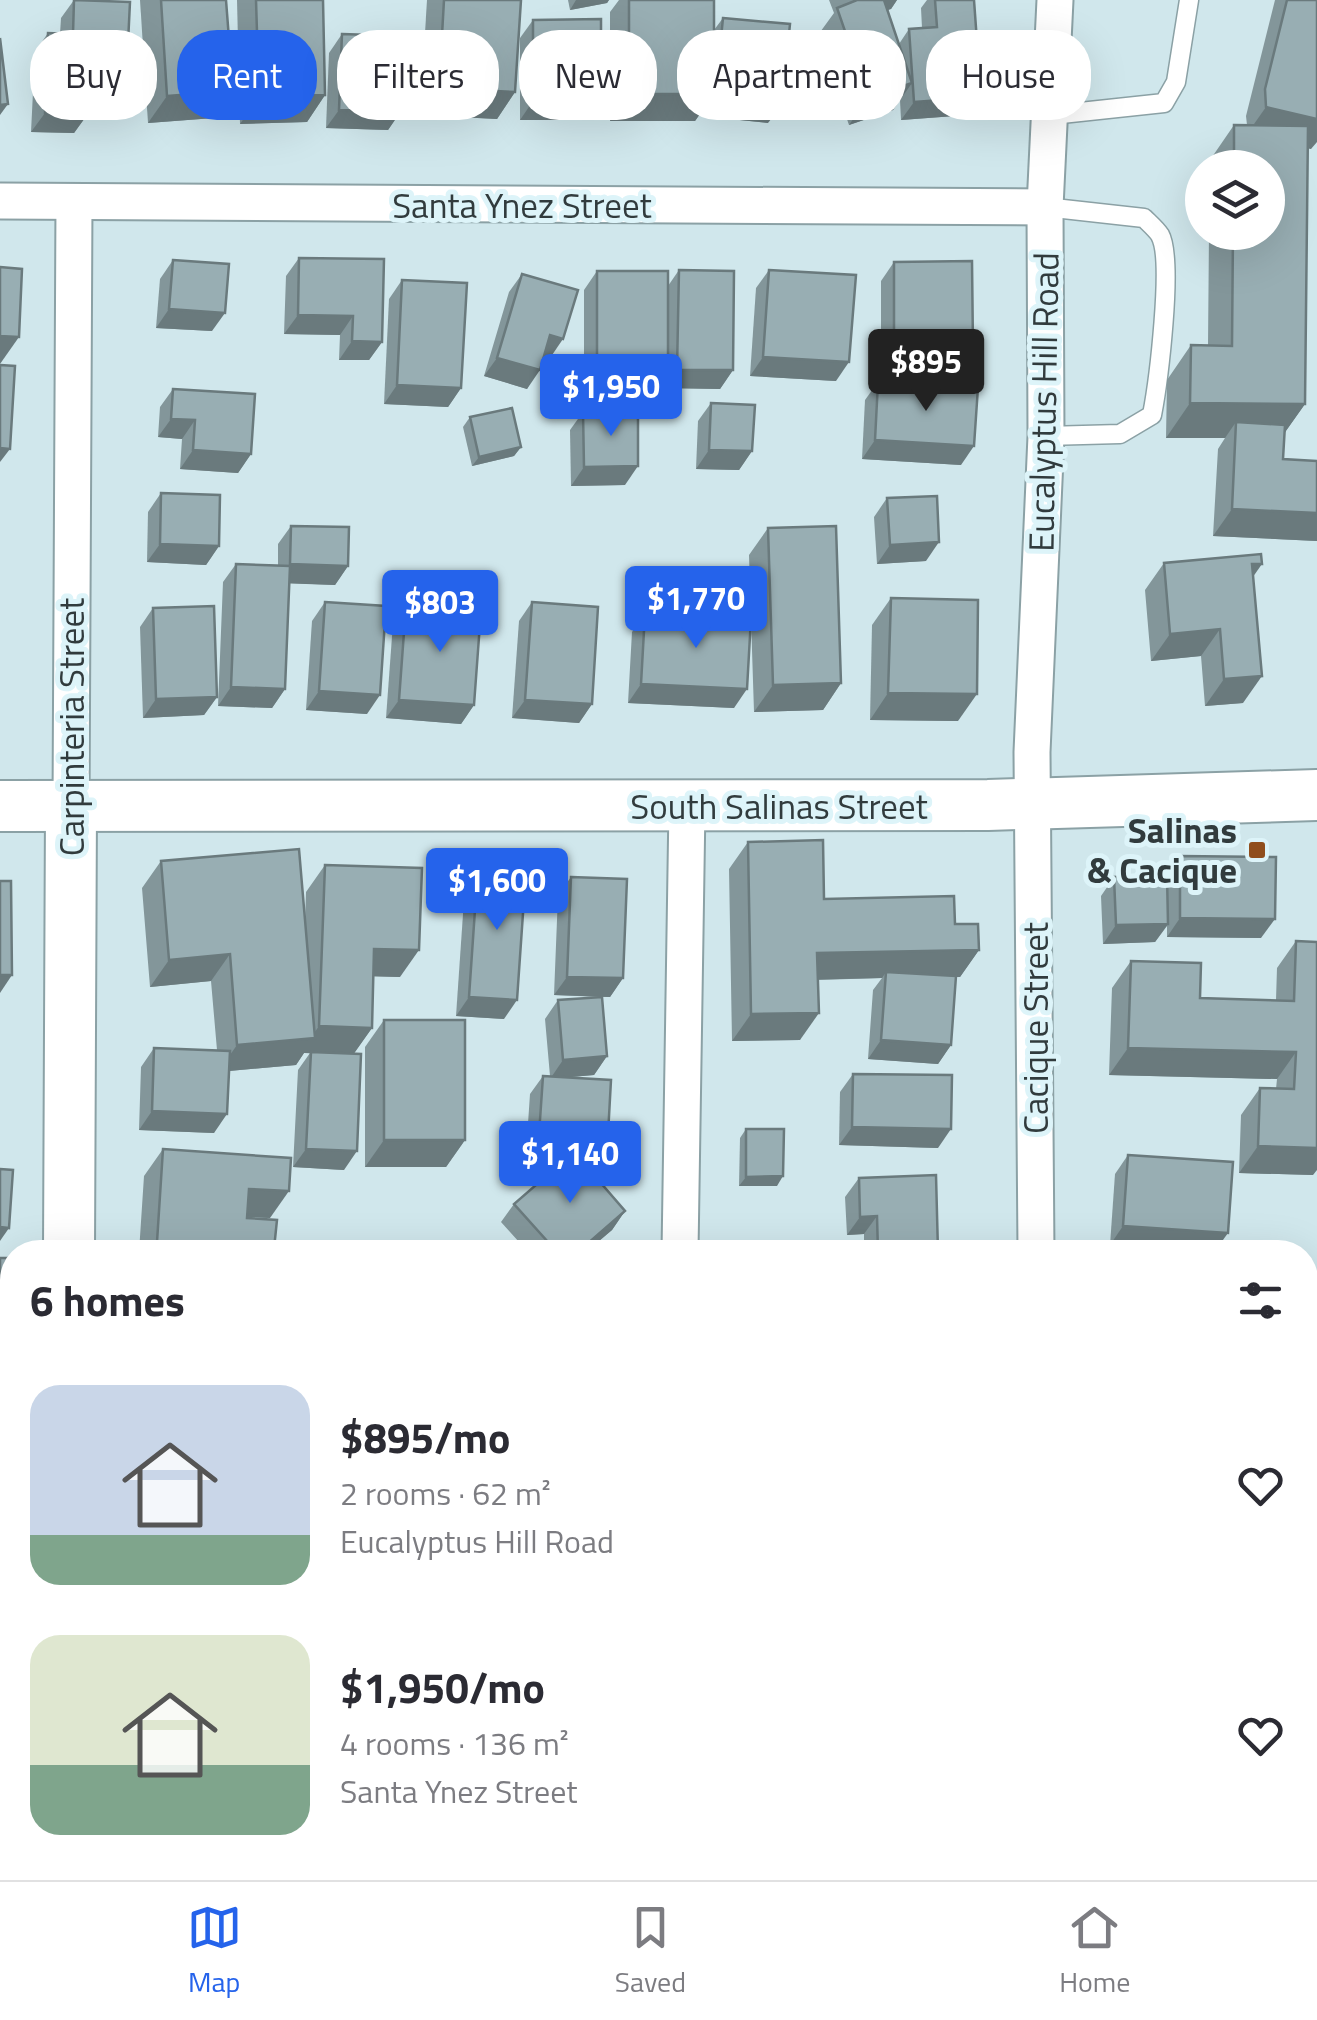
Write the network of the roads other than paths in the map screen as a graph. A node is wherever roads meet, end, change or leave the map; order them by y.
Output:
1 (1055, 0) edge
2 (1188, 0) edge
3 (1054, 30) edge
4 (1091, 111) edge
5 (1052, 120) edge
6 (0, 201) edge
7 (74, 202) junction
8 (1044, 207) junction
9 (1046, 436) junction
10 (1317, 795) edge
11 (1033, 803) junction
12 (0, 806) edge
13 (687, 806) junction
14 (71, 807) junction
15 (70, 1240) edge
16 (680, 1240) edge
17 (1036, 1240) edge

1 - 3 street, Eucalyptus Hill Road
2 - 4 lane
5 - 8 street, Eucalyptus Hill Road
6 - 7 street, Santa Ynez Street
7 - 8 street, Santa Ynez Street
7 - 14 street, Carpinteria Street
8 - 9 street, Eucalyptus Hill Road
8 - 9 lane
9 - 11 street, Eucalyptus Hill Road
10 - 11 main road, South Salinas Street
11 - 13 main road, South Salinas Street
11 - 17 street, Cacique Street
12 - 14 main road, South Salinas Street
13 - 14 main road, South Salinas Street
13 - 16 street
14 - 15 main road, Carpinteria Street

